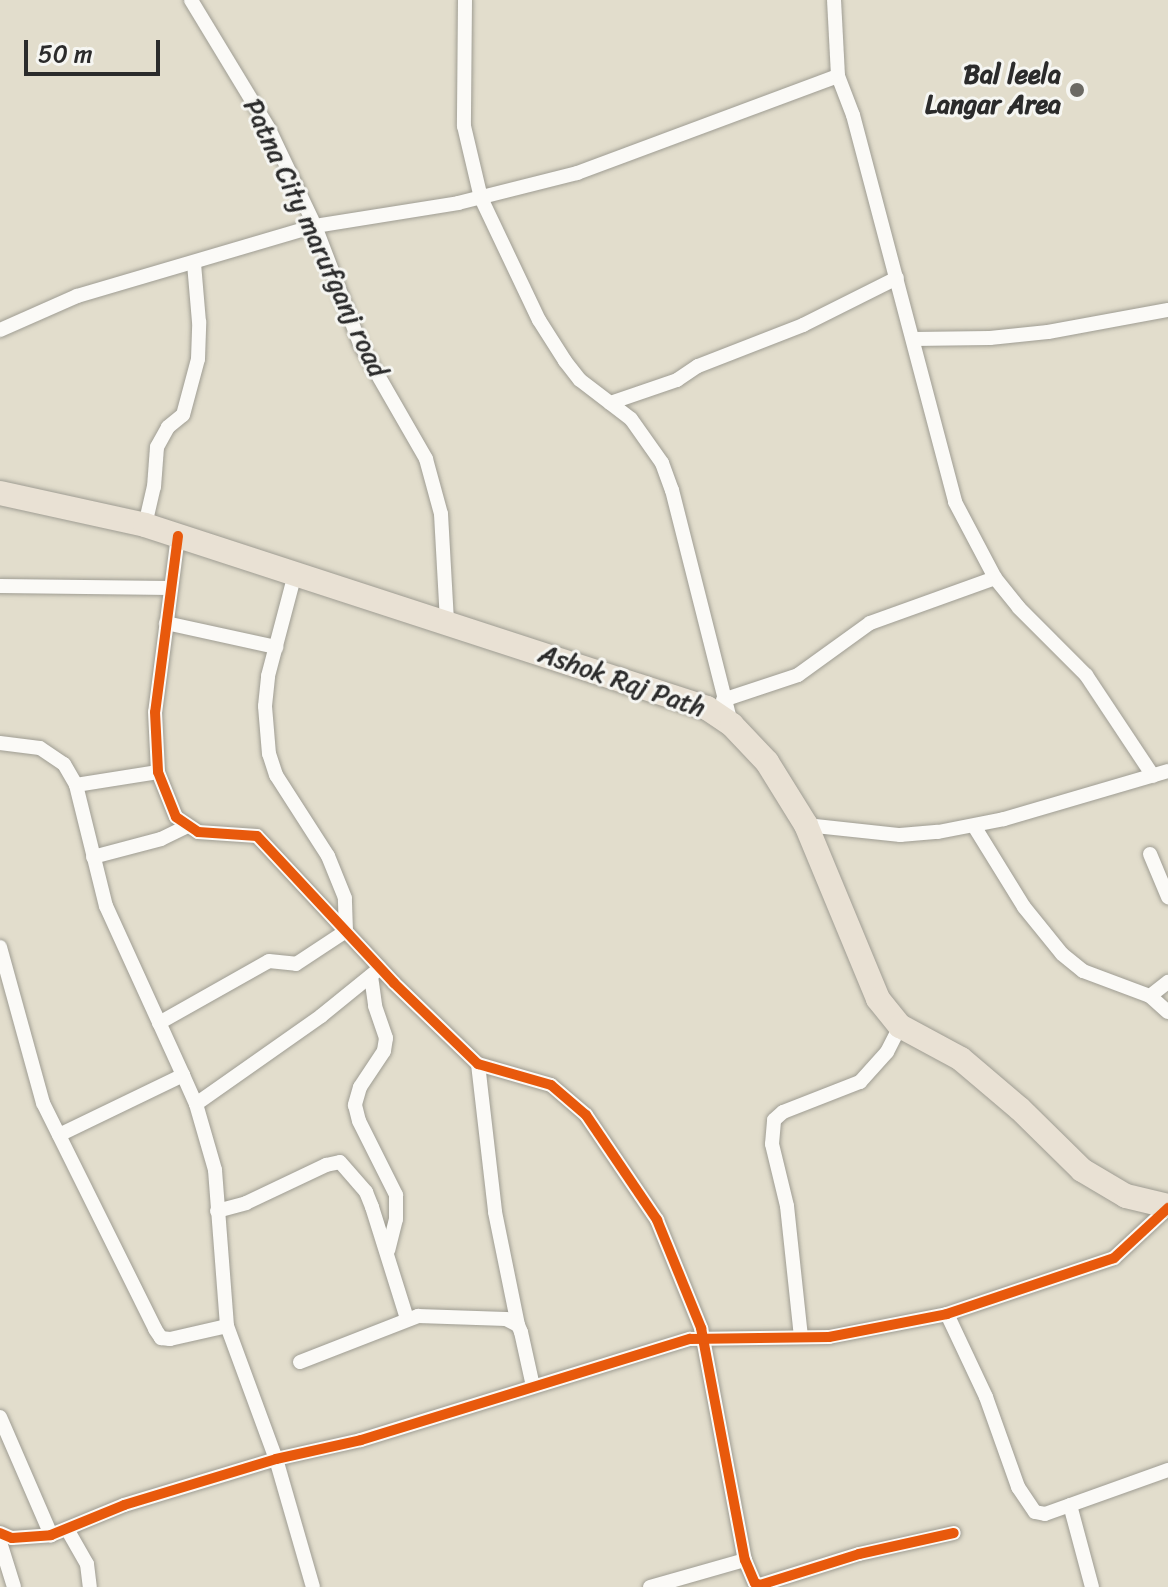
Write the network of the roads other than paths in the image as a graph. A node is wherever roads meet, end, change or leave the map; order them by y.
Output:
1 (191, 0) edge
2 (465, 0) edge
3 (834, 0) edge
4 (838, 76) junction
5 (481, 198) junction
6 (315, 226) junction
7 (194, 264) junction
8 (897, 278) junction
9 (1168, 310) edge
10 (0, 330) edge
11 (913, 339) junction
12 (610, 403) junction
13 (0, 493) edge
14 (145, 525) junction
15 (178, 536) junction
16 (295, 574) junction
17 (995, 578) junction
18 (0, 586) edge
19 (170, 588) junction
20 (166, 623) junction
21 (447, 623) junction
22 (276, 647) junction
23 (723, 700) junction
24 (732, 725) junction
25 (0, 743) edge
26 (1168, 771) edge
27 (158, 772) junction
28 (1153, 776) junction
29 (76, 785) junction
30 (806, 825) junction
31 (974, 826) junction
32 (186, 827) junction
33 (1150, 854) dead end
34 (93, 857) junction
35 (1168, 897) edge
36 (346, 931) junction
37 (0, 947) edge
38 (375, 972) junction
39 (1168, 982) edge
40 (1150, 996) junction
41 (1168, 1012) edge
42 (159, 1023) junction
43 (900, 1026) junction
44 (478, 1064) junction
45 (183, 1075) junction
46 (196, 1104) junction
47 (59, 1135) junction
48 (1168, 1207) edge
49 (217, 1211) junction
50 (387, 1252) junction
51 (947, 1314) junction
52 (407, 1319) junction
53 (518, 1325) junction
54 (227, 1326) junction
55 (801, 1337) junction
56 (702, 1338) junction
57 (300, 1362) dead end
58 (533, 1386) junction
59 (0, 1417) edge
60 (276, 1459) junction
61 (1168, 1470) edge
62 (1070, 1505) junction
63 (67, 1529) junction
64 (0, 1533) edge
65 (954, 1533) dead end
66 (51, 1535) junction
67 (0, 1542) edge
68 (745, 1560) junction
69 (14, 1587) edge
70 (90, 1587) edge
71 (313, 1587) edge
72 (650, 1587) edge
73 (1092, 1587) edge

1 - 6 street, Patna City marufganj road
2 - 5 street
3 - 4 street
4 - 5 street
4 - 8 street
5 - 6 street
5 - 12 street
6 - 7 street
6 - 21 street, Patna City marufganj road
7 - 10 street
7 - 14 street
8 - 11 street
8 - 12 street
9 - 11 street
11 - 17 street
12 - 23 street
13 - 14 main road, Ashok Raj Path
14 - 15 main road, Ashok Raj Path
15 - 16 main road, Ashok Raj Path
15 - 19 street
16 - 21 main road, Ashok Raj Path
16 - 22 street
17 - 23 street
17 - 28 street
18 - 19 street
19 - 20 street
20 - 22 street
20 - 27 street
21 - 24 main road, Ashok Raj Path
22 - 36 street
23 - 24 street
24 - 30 main road, Ashok Raj Path
25 - 29 street
26 - 28 street
27 - 29 street
27 - 32 street
28 - 31 street
29 - 34 street
30 - 31 street
30 - 43 main road, Ashok Raj Path
31 - 40 street
32 - 34 street
32 - 36 street
33 - 35 street
34 - 42 street
36 - 38 street
36 - 42 street
37 - 47 street
38 - 44 street
38 - 46 street
38 - 50 street
39 - 40 street
40 - 41 street
42 - 45 street
43 - 48 main road, Ashok Raj Path
43 - 55 street
44 - 53 street
44 - 56 street
45 - 46 street
45 - 47 street
46 - 49 street
47 - 54 street
48 - 51 street
49 - 50 street
49 - 54 street
50 - 52 street
51 - 55 street
51 - 62 street
52 - 53 street
52 - 57 street
53 - 58 street
54 - 60 street
55 - 56 street
56 - 58 street
56 - 68 street
58 - 60 street
59 - 66 street
60 - 63 street
60 - 71 street
61 - 62 street
62 - 73 street
63 - 66 street
63 - 70 street
64 - 66 street
65 - 68 street
67 - 69 street
68 - 72 street

